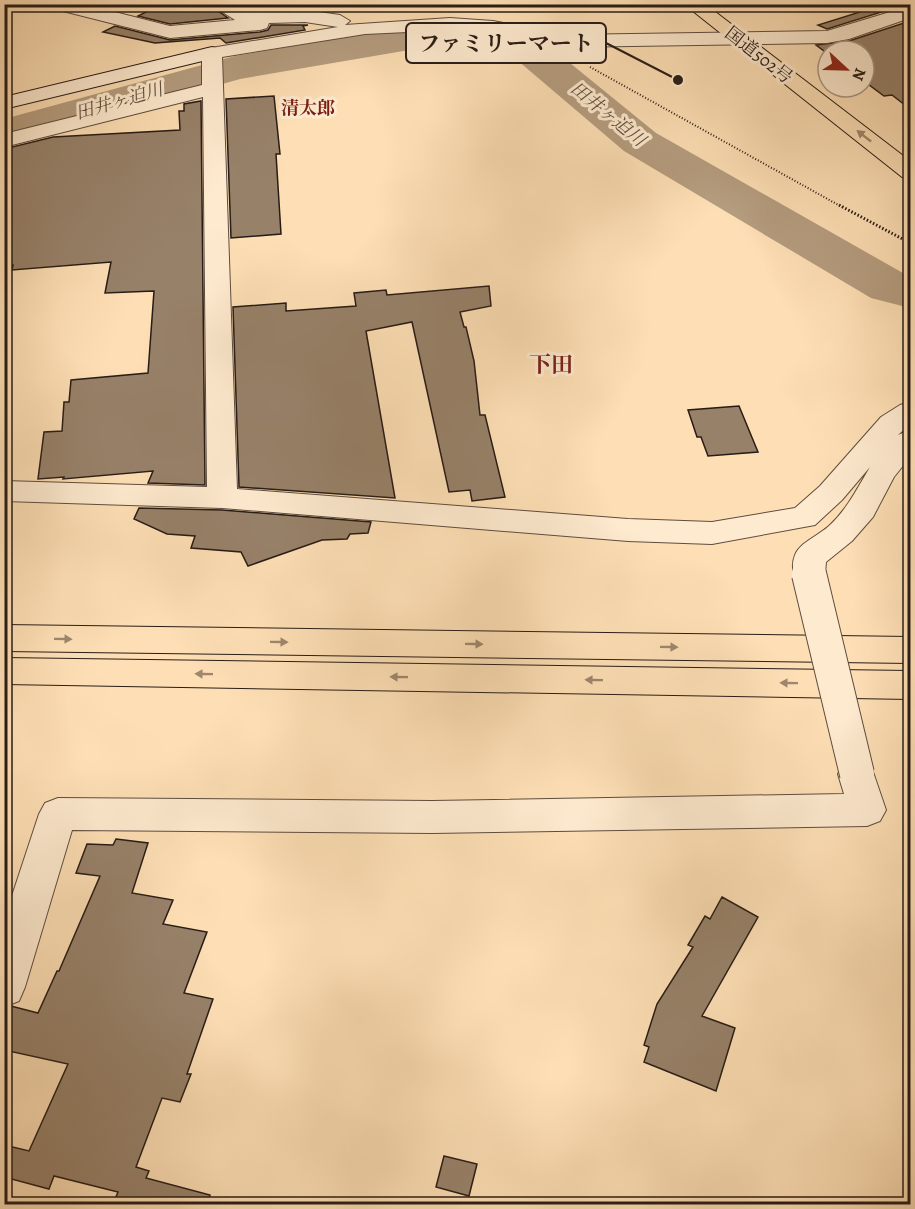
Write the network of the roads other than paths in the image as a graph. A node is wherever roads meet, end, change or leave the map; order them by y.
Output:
1 (58, 4) edge
2 (219, 4) edge
3 (693, 4) edge
4 (719, 4) edge
5 (500, 9) dead end
6 (910, 12) edge
7 (336, 20) junction
8 (365, 28) junction
9 (536, 35) junction
10 (734, 36) junction
11 (765, 39) junction
12 (211, 71) junction
13 (816, 76) edge
14 (847, 99) edge
15 (4, 103) edge
16 (4, 141) edge
17 (910, 146) edge
18 (910, 172) edge
19 (910, 411) edge
20 (910, 439) edge
21 (4, 491) edge
22 (222, 498) junction
23 (4, 638) edge
24 (910, 650) edge
25 (4, 671) edge
26 (910, 684) edge
27 (4, 987) edge

1 - 7 street
2 - 7 street
3 - 10 highway, 国道502号
4 - 11 highway, 国道502号
5 - 9 street
6 - 11 street
7 - 8 street
8 - 9 street
8 - 12 street
9 - 10 street
10 - 11 street
18 -> 10 highway, 国道502号
11 - 13 highway, 国道502号
12 - 15 street
12 - 16 street
12 - 22 street
14 - 17 highway, 国道502号
19 - 22 street
20 - 27 street, bridge
21 - 22 street
23 -> 24 highway
26 -> 25 highway

